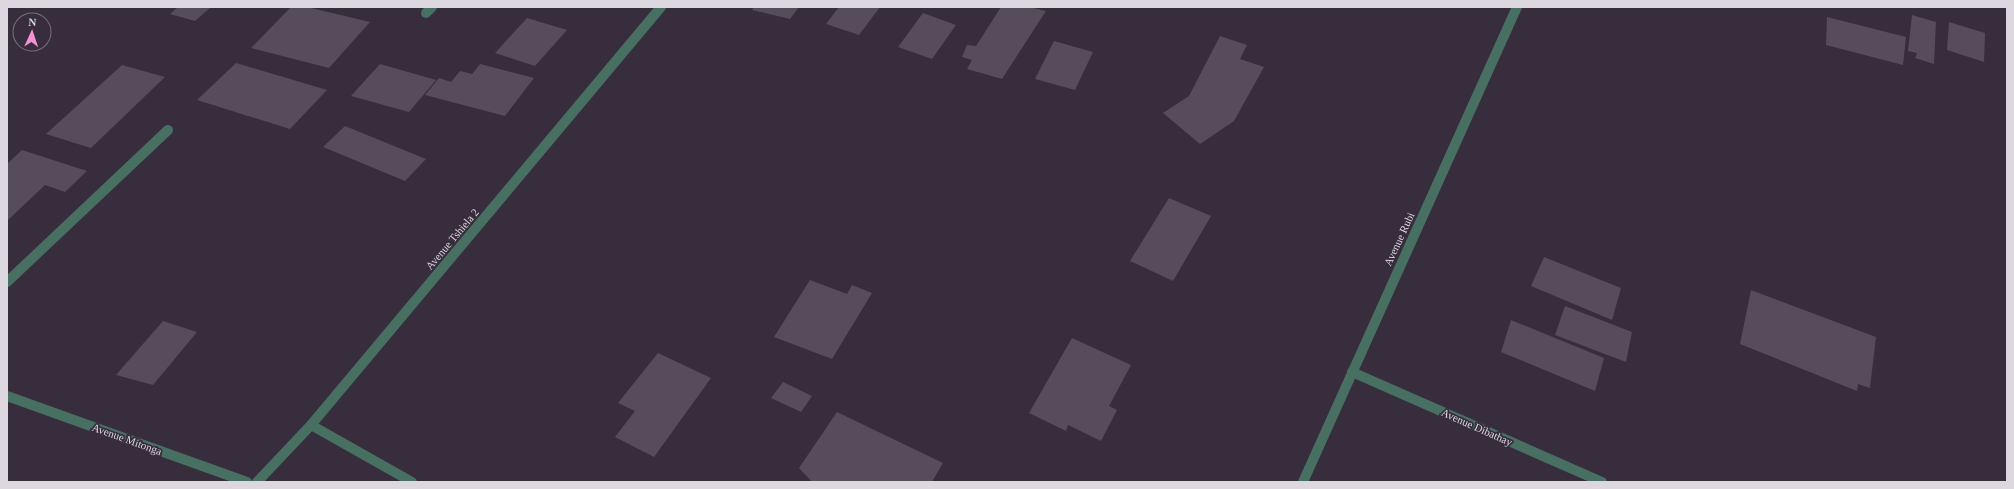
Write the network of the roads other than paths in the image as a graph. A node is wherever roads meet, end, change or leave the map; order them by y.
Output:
1 (661, 7) edge
2 (1517, 7) edge
3 (168, 130) dead end
4 (7, 282) edge
5 (1352, 372) junction
6 (7, 396) edge
7 (311, 425) junction
8 (247, 482) edge
9 (257, 482) edge
10 (412, 482) edge
11 (1303, 482) edge
12 (1602, 482) edge

1 - 7 street, Avenue Tshiela 2
2 - 5 street, Avenue Rubi
3 - 4 street
5 - 11 street, Avenue Rubi
5 - 12 street, Avenue Dibathay
6 - 8 street, Avenue Mitonga
7 - 9 street, Avenue Tshiela 2
7 - 10 street

